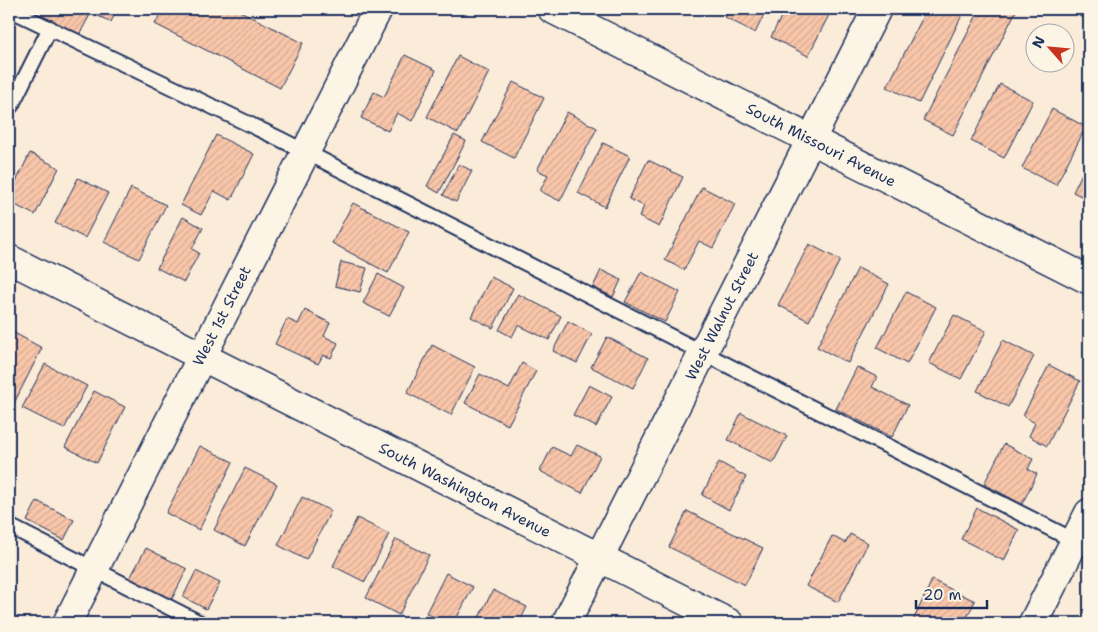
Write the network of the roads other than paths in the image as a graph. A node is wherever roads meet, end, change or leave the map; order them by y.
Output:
1 (9, 9) edge
2 (378, 9) edge
3 (552, 9) edge
4 (877, 9) edge
5 (1084, 9) edge
6 (1089, 11) edge
7 (50, 28) junction
8 (12, 106) dead end
9 (811, 140) junction
10 (306, 152) junction
11 (9, 259) edge
12 (1089, 280) edge
13 (703, 353) junction
14 (202, 357) junction
15 (1089, 513) edge
16 (9, 526) edge
17 (1082, 545) edge
18 (599, 558) junction
19 (94, 569) junction
20 (67, 623) edge
21 (200, 623) edge
22 (566, 623) edge
23 (729, 623) edge
24 (1033, 623) edge

1 - 7 lane
2 - 10 street, West 1st Street
3 - 9 street, South Missouri Avenue
4 - 9 street, West Walnut Street
5 - 6 lane
7 - 8 lane
7 - 10 lane
9 - 12 street, South Missouri Avenue
9 - 13 street, West Walnut Street
10 - 13 lane
10 - 14 street, West 1st Street
11 - 14 street, South Washington Avenue
13 - 17 lane
13 - 18 street, West Walnut Street
14 - 18 street, South Washington Avenue
14 - 19 street, West 1st Street
15 - 17 street
16 - 19 lane
17 - 24 street
18 - 22 street, West Walnut Street
18 - 23 street, South Washington Avenue
19 - 20 street, West 1st Street
19 - 21 lane

